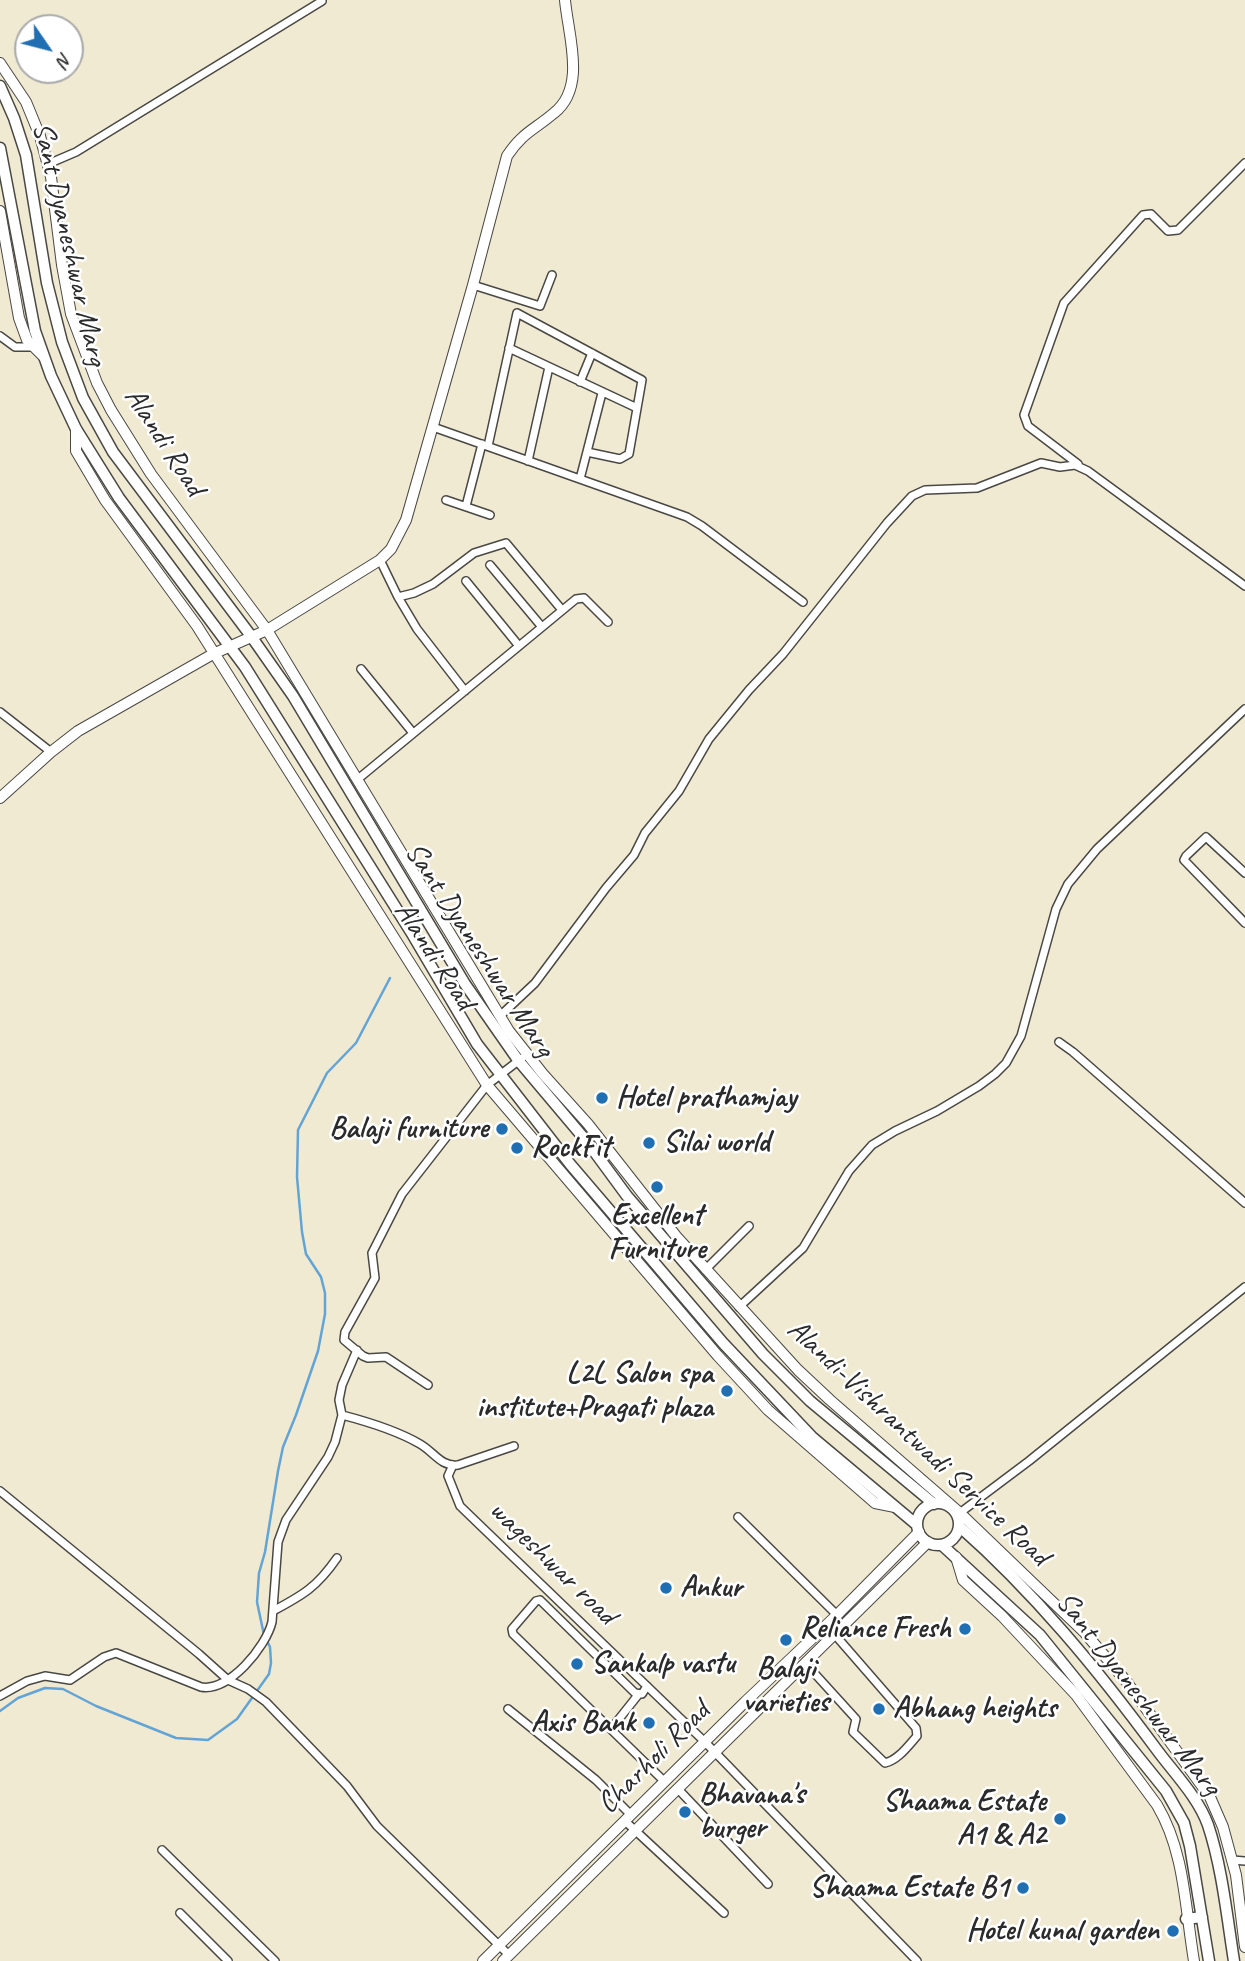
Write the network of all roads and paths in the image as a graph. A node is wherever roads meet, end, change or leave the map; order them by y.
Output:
1 (565, 0) edge
2 (323, 1) edge
3 (0, 63) edge
4 (0, 86) edge
5 (0, 148) edge
6 (1245, 163) edge
7 (48, 164) junction
8 (0, 211) edge
9 (2, 238) edge
10 (552, 275) dead end
11 (473, 285) junction
12 (0, 336) edge
13 (33, 347) junction
14 (509, 348) junction
15 (592, 353) junction
16 (43, 356) junction
17 (549, 367) junction
18 (580, 382) junction
19 (602, 393) junction
20 (638, 408) junction
21 (433, 427) junction
22 (76, 429) junction
23 (485, 445) junction
24 (587, 452) junction
25 (528, 461) junction
26 (1082, 468) junction
27 (580, 479) junction
28 (446, 500) dead end
29 (466, 506) junction
30 (490, 515) dead end
31 (380, 560) junction
32 (490, 565) dead end
33 (466, 581) dead end
34 (1245, 586) edge
35 (398, 597) junction
36 (803, 602) dead end
37 (562, 610) junction
38 (608, 622) dead end
39 (542, 627) junction
40 (267, 630) junction
41 (251, 636) junction
42 (229, 646) junction
43 (519, 646) junction
44 (213, 654) junction
45 (361, 669) dead end
46 (465, 691) junction
47 (1245, 709) edge
48 (0, 712) edge
49 (413, 733) junction
50 (51, 752) junction
51 (358, 779) junction
52 (2, 792) edge
53 (1245, 873) edge
54 (1245, 923) edge
55 (500, 1016) junction
56 (1059, 1042) dead end
57 (522, 1057) junction
58 (479, 1073) joint
59 (502, 1078) junction
60 (487, 1085) junction
61 (1245, 1203) edge
62 (749, 1226) dead end
63 (705, 1270) junction
64 (1245, 1287) edge
65 (740, 1307) junction
66 (357, 1350) junction
67 (428, 1385) dead end
68 (342, 1415) junction
69 (514, 1447) dead end
70 (453, 1465) junction
71 (0, 1491) edge
72 (934, 1504) junction
73 (895, 1507) junction
74 (738, 1517) dead end
75 (959, 1518) junction
76 (918, 1528) junction
77 (928, 1542) junction
78 (942, 1545) junction
79 (956, 1557) junction
80 (337, 1558) dead end
81 (871, 1581) junction
82 (880, 1591) junction
83 (273, 1611) junction
84 (838, 1615) junction
85 (836, 1636) junction
86 (806, 1664) junction
87 (228, 1680) junction
88 (647, 1686) junction
89 (638, 1695) junction
90 (0, 1696) edge
91 (508, 1709) dead end
92 (611, 1729) junction
93 (706, 1743) junction
94 (715, 1752) junction
95 (665, 1782) junction
96 (678, 1788) junction
97 (628, 1818) junction
98 (635, 1831) junction
99 (162, 1850) dead end
100 (1232, 1860) junction
101 (1245, 1861) edge
102 (768, 1884) dead end
103 (180, 1913) dead end
104 (724, 1913) dead end
105 (1202, 1917) junction
106 (1186, 1919) junction
107 (500, 1945) junction
108 (1245, 1947) edge
109 (506, 1958) edge
110 (228, 1961) edge
111 (275, 1961) edge
112 (483, 1961) edge
113 (917, 1961) edge
114 (1194, 1961) edge
115 (1209, 1961) edge
116 (1234, 1961) edge

1 - 11 street
2 - 7 street
3 - 7 street, Alandi Road
4 - 41 main road, Sant Dyaneshwar Marg
5 - 16 main road, Sant Dyaneshwar Marg
6 - 26 street
7 - 40 street, Alandi Road
8 - 9 street
9 - 13 street
10 - 11 street
11 - 21 street
12 - 13 street
13 - 16 street
14 - 15 street
14 - 17 street
14 - 23 street
15 - 18 street
15 - 20 street
16 - 22 main road, Sant Dyaneshwar Marg
17 - 18 street
17 - 25 street
18 - 19 street
19 - 20 street
19 - 24 street
20 - 24 street
21 - 23 street
21 - 31 street
22 - 42 main road, Sant Dyaneshwar Marg
22 - 44 street, Alandi Road
23 - 25 street
23 - 29 street
24 - 27 street
25 - 27 street
26 - 34 street
26 - 55 street
27 - 36 street
28 - 29 street
29 - 30 street
31 - 35 street
31 - 40 street
32 - 39 street
33 - 43 street
35 - 37 street
35 - 46 street
37 - 38 street
37 - 39 street
39 - 43 street
40 - 41 street
40 - 51 street, Alandi Road
41 - 42 street
41 - 57 main road, Sant Dyaneshwar Marg
42 - 44 street
42 - 59 main road, Sant Dyaneshwar Marg
43 - 46 street
44 - 50 street
44 - 58 street, Alandi Road
45 - 49 street
46 - 49 street
47 - 65 street
48 - 50 street
49 - 51 street
50 - 52 street
51 - 55 street, Alandi-Vishrantwadi Service Road
53 - 54 street
55 - 57 street, Alandi-Vishrantwadi Service Road
56 - 61 street
57 - 59 street
57 - 63 street, Alandi-Vishrantwadi Service Road
57 - 72 main road, Sant Dyaneshwar Marg
58 - 60 street, Alandi-Vishrantwadi Service Road
59 - 60 street
59 - 73 main road, Sant Dyaneshwar Marg
60 - 66 street
60 - 73 street, Alandi-Vishrantwadi Service Road
62 - 63 street
63 - 65 street, Alandi-Vishrantwadi Service Road
64 - 75 street
65 - 75 street, Alandi-Vishrantwadi Service Road
66 - 67 street
66 - 68 street
68 - 70 street
68 - 83 street
69 - 70 street
70 - 88 street, wageshwar road
71 - 87 street
72 - 75 main road, Sant Dyaneshwar Marg
72 - 76 main road
73 - 76 main road, Sant Dyaneshwar Marg
74 - 84 street
75 - 78 main road
75 - 100 street, Alandi-Vishrantwadi Service Road
75 - 116 main road, Sant Dyaneshwar Marg
76 - 77 main road, Sant Dyaneshwar Marg
76 - 81 street, Charholi Road
77 - 78 main road
77 - 82 street, Charholi Road
78 - 79 main road, Sant Dyaneshwar Marg
79 - 105 main road, Sant Dyaneshwar Marg
79 - 106 street, Alandi-Vishrantwadi Service Road
80 - 83 street
81 - 82 street
81 - 84 street, Charholi Road
82 - 85 street, Charholi Road
83 - 87 street
84 - 93 street, Charholi Road
85 - 86 street, Charholi Road
85 - 86 street
86 - 94 street, Charholi Road
87 - 90 street
87 - 107 street
88 - 89 street
88 - 93 street, wageshwar road
89 - 92 street
89 - 92 street
91 - 97 street
92 - 95 street
93 - 94 street, wageshwar road
93 - 95 street, Charholi Road
94 - 96 street, Charholi Road
94 - 113 street, wageshwar road
95 - 97 street, Charholi Road
96 - 98 street, Charholi Road
96 - 102 street
97 - 98 street
97 - 107 street, Charholi Road
98 - 104 street
98 - 109 street, Charholi Road
99 - 111 street
100 - 101 street
100 - 108 street, Alandi-Vishrantwadi Service Road
103 - 110 street
105 - 106 main road
105 - 115 main road, Sant Dyaneshwar Marg
106 - 114 street, Alandi-Vishrantwadi Service Road
107 - 109 street
107 - 112 street, Charholi Road

